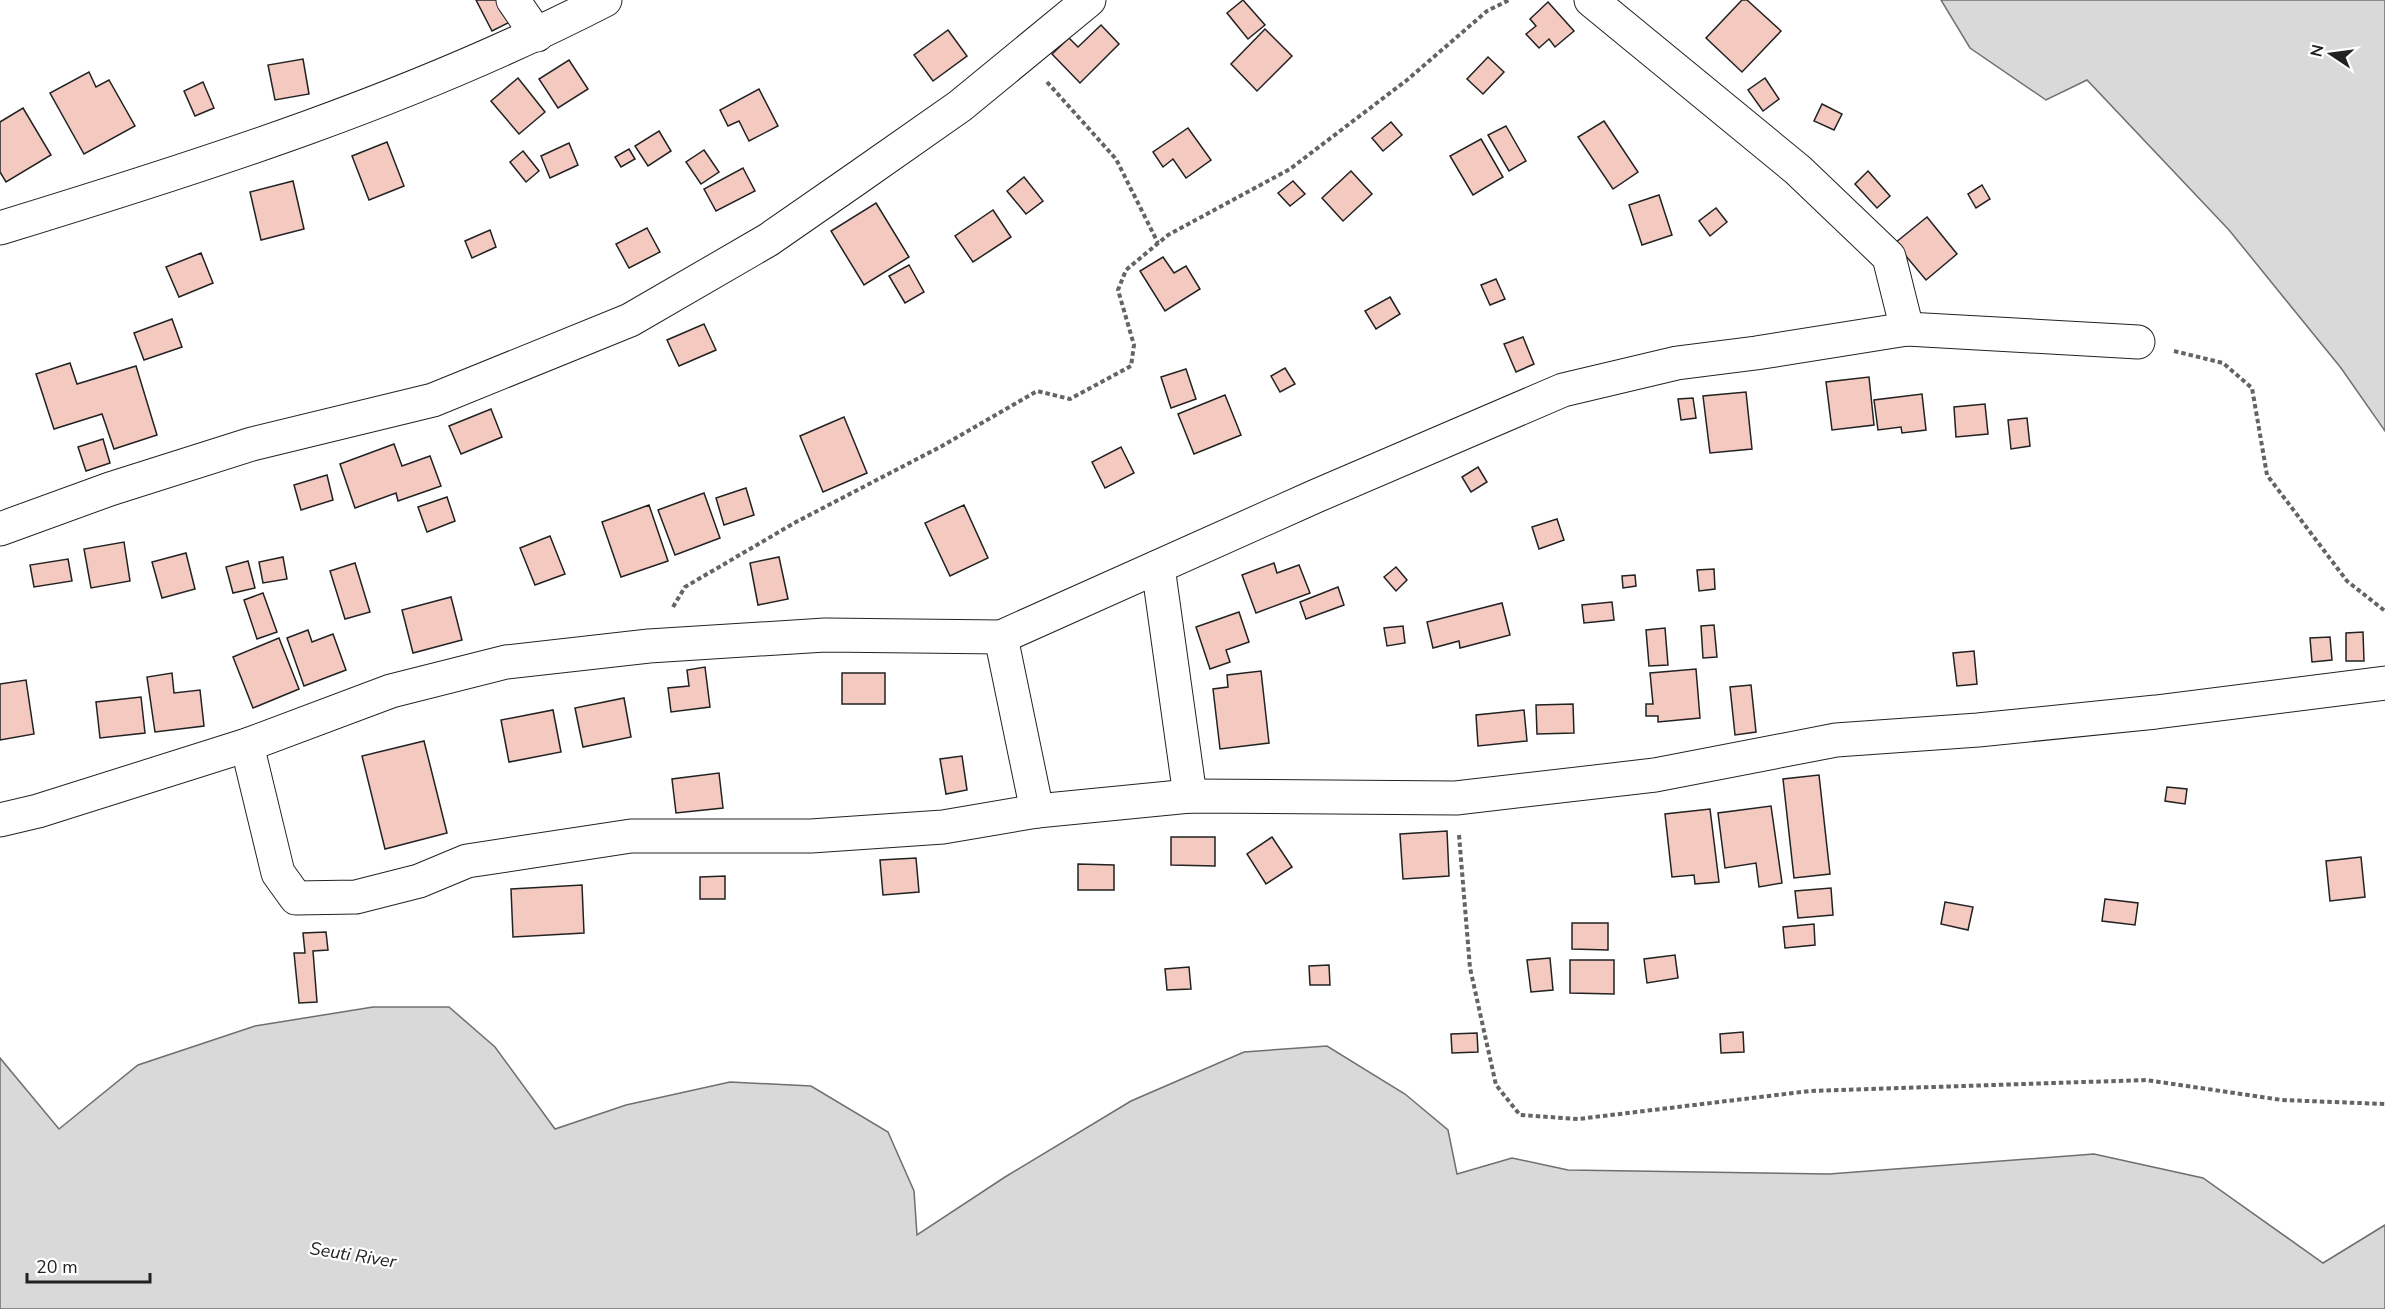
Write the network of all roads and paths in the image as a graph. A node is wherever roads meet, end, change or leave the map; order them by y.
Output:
1 (513, 0) edge
2 (605, 0) edge
3 (1089, 0) edge
4 (1509, 0) edge
5 (1591, 0) edge
6 (537, 35) junction
7 (1022, 55) junction
8 (0, 228) edge
9 (1158, 243) junction
10 (1907, 329) junction
11 (2138, 342) joint
12 (0, 529) edge
13 (1158, 567) junction
14 (2385, 611) edge
15 (1001, 638) junction
16 (650, 646) junction
17 (2385, 683) edge
18 (247, 745) junction
19 (1190, 796) junction
20 (1456, 798) junction
21 (1037, 811) junction
22 (0, 820) edge
23 (2385, 1104) edge

1 - 6 street
2 - 6 street
3 - 7 street
4 - 9 path
5 - 10 street
6 - 8 street
7 - 9 path
7 - 12 street
9 - 16 path
10 - 11 street
10 - 13 street
11 - 14 path
13 - 15 street
13 - 19 street
15 - 16 street
15 - 21 street
16 - 18 street
17 - 20 street
18 - 21 street
18 - 22 street
19 - 20 street
19 - 21 street
20 - 23 path

